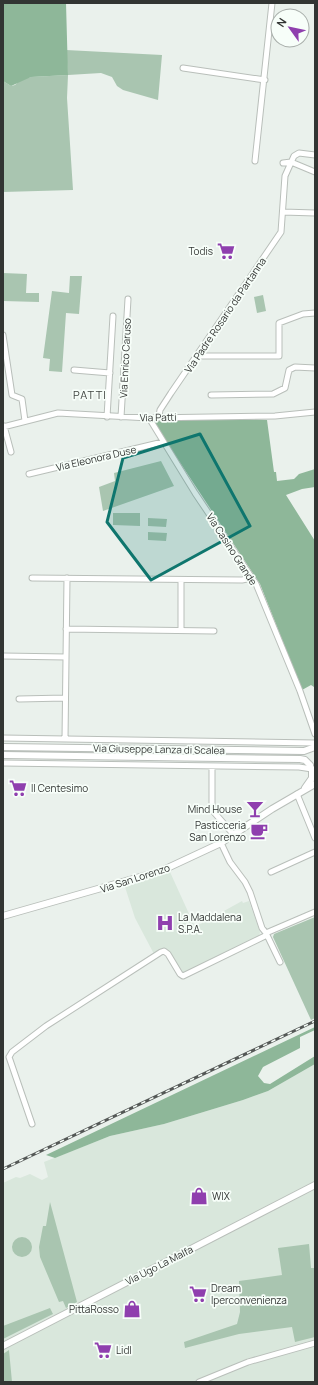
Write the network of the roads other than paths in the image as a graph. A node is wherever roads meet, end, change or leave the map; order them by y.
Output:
1 (272, 3) edge
2 (183, 68) dead end
3 (264, 80) junction
4 (315, 155) edge
5 (256, 161) dead end
6 (291, 162) junction
7 (283, 163) dead end
8 (315, 172) edge
9 (283, 212) junction
10 (315, 213) edge
11 (128, 299) dead end
12 (315, 313) edge
13 (113, 316) dead end
14 (3, 335) edge
15 (198, 354) junction
16 (315, 368) edge
17 (74, 370) dead end
18 (110, 372) junction
19 (211, 395) dead end
20 (315, 412) edge
21 (159, 416) junction
22 (107, 417) junction
23 (121, 417) junction
24 (149, 418) junction
25 (25, 421) junction
26 (4, 427) edge
27 (163, 442) junction
28 (11, 452) dead end
29 (29, 474) dead end
30 (32, 578) dead end
31 (66, 578) junction
32 (252, 578) junction
33 (181, 580) junction
34 (66, 629) junction
35 (181, 630) junction
36 (214, 631) dead end
37 (3, 656) edge
38 (66, 657) junction
39 (65, 698) junction
40 (19, 699) dead end
41 (315, 734) edge
42 (3, 738) edge
43 (65, 739) junction
44 (315, 743) edge
45 (3, 747) edge
46 (315, 747) edge
47 (3, 755) edge
48 (3, 763) edge
49 (212, 766) junction
50 (312, 769) edge
51 (315, 784) edge
52 (298, 793) junction
53 (234, 835) junction
54 (315, 838) edge
55 (221, 843) junction
56 (315, 852) edge
57 (271, 872) dead end
58 (315, 912) edge
59 (3, 916) edge
60 (267, 934) junction
61 (280, 962) dead end
62 (32, 1124) dead end
63 (315, 1185) edge
64 (315, 1343) edge
65 (3, 1346) edge
66 (199, 1382) edge

1 - 3 street
2 - 3 street
3 - 5 street
4 - 6 street
6 - 7 street
6 - 8 street
6 - 9 street, Via Padre Rosario da Partanna
9 - 10 street
9 - 15 street, Via Padre Rosario da Partanna
11 - 23 street, Via Enrico Caruso
12 - 15 street
13 - 18 street
14 - 25 street
15 - 21 street, Via Padre Rosario da Partanna
16 - 19 street
17 - 18 street
18 - 22 street
20 - 21 street, Via Patti
21 - 24 street, Via Patti
22 - 23 street, Via Patti
22 - 25 street, Via Patti
23 - 24 street, Via Patti
24 - 27 street, Via Casino Grande
25 - 26 street, Via Patti
26 - 28 street
27 - 29 street, Via Eleonora Duse
27 - 32 street, Via Casino Grande
30 - 31 street
31 - 33 street
31 - 34 street
32 - 33 street
32 - 41 street, Via Casino Grande
33 - 35 street
34 - 35 street
34 - 38 street
35 - 36 street
37 - 38 street
38 - 39 street
39 - 40 street
39 - 43 street
42 - 43 street, Via Giuseppe Lanza di Scalea
43 - 44 street, Via Giuseppe Lanza di Scalea
45 - 46 street, Via Giuseppe Lanza di Scalea
46 - 50 street, Via San Lorenzo
47 - 50 street, Via Giuseppe Lanza di Scalea
48 - 49 street, Via Giuseppe Lanza di Scalea
49 - 50 street, Via Giuseppe Lanza di Scalea
49 - 53 street
50 - 52 street, Via San Lorenzo
51 - 52 street, Via San Lorenzo
52 - 53 street, Via San Lorenzo
52 - 54 street
53 - 55 street, Via San Lorenzo
55 - 59 street, Via San Lorenzo
55 - 60 street
56 - 57 street
58 - 60 street
60 - 61 street
60 - 62 street
63 - 65 street, Via Ugo La Malfa
64 - 66 street

